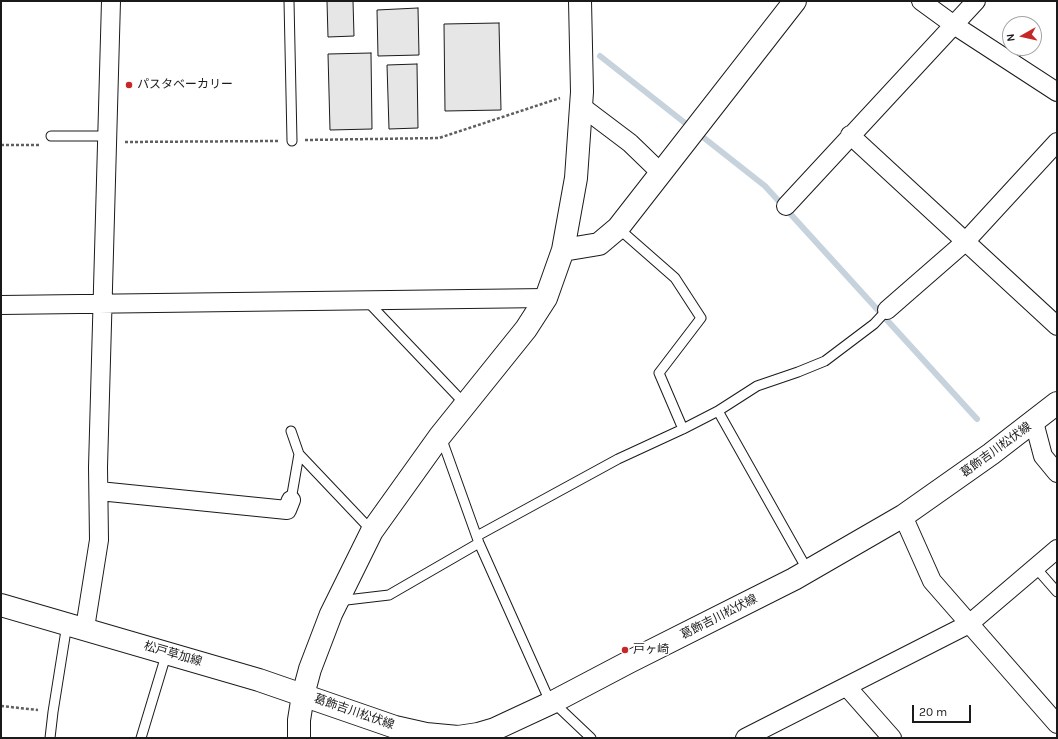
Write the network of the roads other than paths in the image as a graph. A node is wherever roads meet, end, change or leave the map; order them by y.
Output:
1 (111, 1) edge
2 (289, 1) edge
3 (580, 1) edge
4 (795, 1) edge
5 (921, 1) edge
6 (976, 1) edge
7 (954, 25) junction
8 (1057, 92) edge
9 (581, 106) junction
10 (850, 135) junction
11 (50, 136) dead end
12 (107, 136) junction
13 (292, 141) dead end
14 (1057, 142) edge
15 (661, 173) junction
16 (786, 206) dead end
17 (618, 228) junction
18 (965, 242) junction
19 (563, 250) junction
20 (546, 298) junction
21 (367, 301) junction
22 (103, 304) junction
23 (1, 305) edge
24 (887, 310) joint
25 (1057, 326) edge
26 (1057, 403) edge
27 (466, 405) junction
28 (718, 411) junction
29 (1034, 422) junction
30 (683, 430) junction
31 (291, 431) dead end
32 (440, 436) junction
33 (299, 454) junction
34 (1057, 473) edge
35 (99, 491) junction
36 (291, 500) joint
37 (903, 516) junction
38 (372, 532) junction
39 (478, 540) junction
40 (1057, 549) edge
41 (1036, 568) junction
42 (808, 571) junction
43 (1057, 592) edge
44 (337, 601) junction
45 (1, 605) edge
46 (969, 624) junction
47 (76, 626) junction
48 (167, 652) junction
49 (847, 687) junction
50 (303, 695) junction
51 (552, 703) junction
52 (1057, 724) edge
53 (458, 737) edge
54 (50, 738) edge
55 (142, 738) edge
56 (299, 738) edge
57 (591, 738) edge
58 (745, 738) edge
59 (892, 738) edge

1 - 12 street
2 - 13 lane
3 - 9 main road
4 - 15 main road
5 - 7 street
6 - 7 street
7 - 8 street
7 - 10 street
9 - 15 street
9 - 19 main road
10 - 16 street
10 - 18 street
11 - 12 lane
12 - 22 street
14 - 18 street
15 - 17 main road
17 - 19 main road
17 - 30 lane
18 - 24 street
18 - 25 street
19 - 20 main road
20 - 21 street
20 - 27 main road
21 - 22 street
21 - 27 lane
22 - 23 street
22 - 35 street
24 - 28 lane
26 - 29 main road, 葛飾吉川松伏線
27 - 32 main road
28 - 30 lane
28 - 42 lane
29 - 34 street
29 - 37 main road, 葛飾吉川松伏線
30 - 39 lane
31 - 33 lane
32 - 38 main road
32 - 39 lane
33 - 36 lane
33 - 38 lane
35 - 36 street
35 - 47 street
37 - 42 main road, 葛飾吉川松伏線
37 - 46 street
38 - 44 main road
39 - 44 lane
39 - 51 lane
40 - 41 street
41 - 43 lane
41 - 46 street
42 - 51 main road, 葛飾吉川松伏線
44 - 50 main road
45 - 47 main road, 松戸草加線
46 - 49 street
46 - 52 street
47 - 48 main road, 松戸草加線
47 - 54 lane
48 - 50 main road, 松戸草加線
48 - 55 lane
49 - 58 street
49 - 59 street
50 - 53 main road, 葛飾吉川松伏線
50 - 56 main road
51 - 53 main road, 葛飾吉川松伏線
51 - 57 lane

